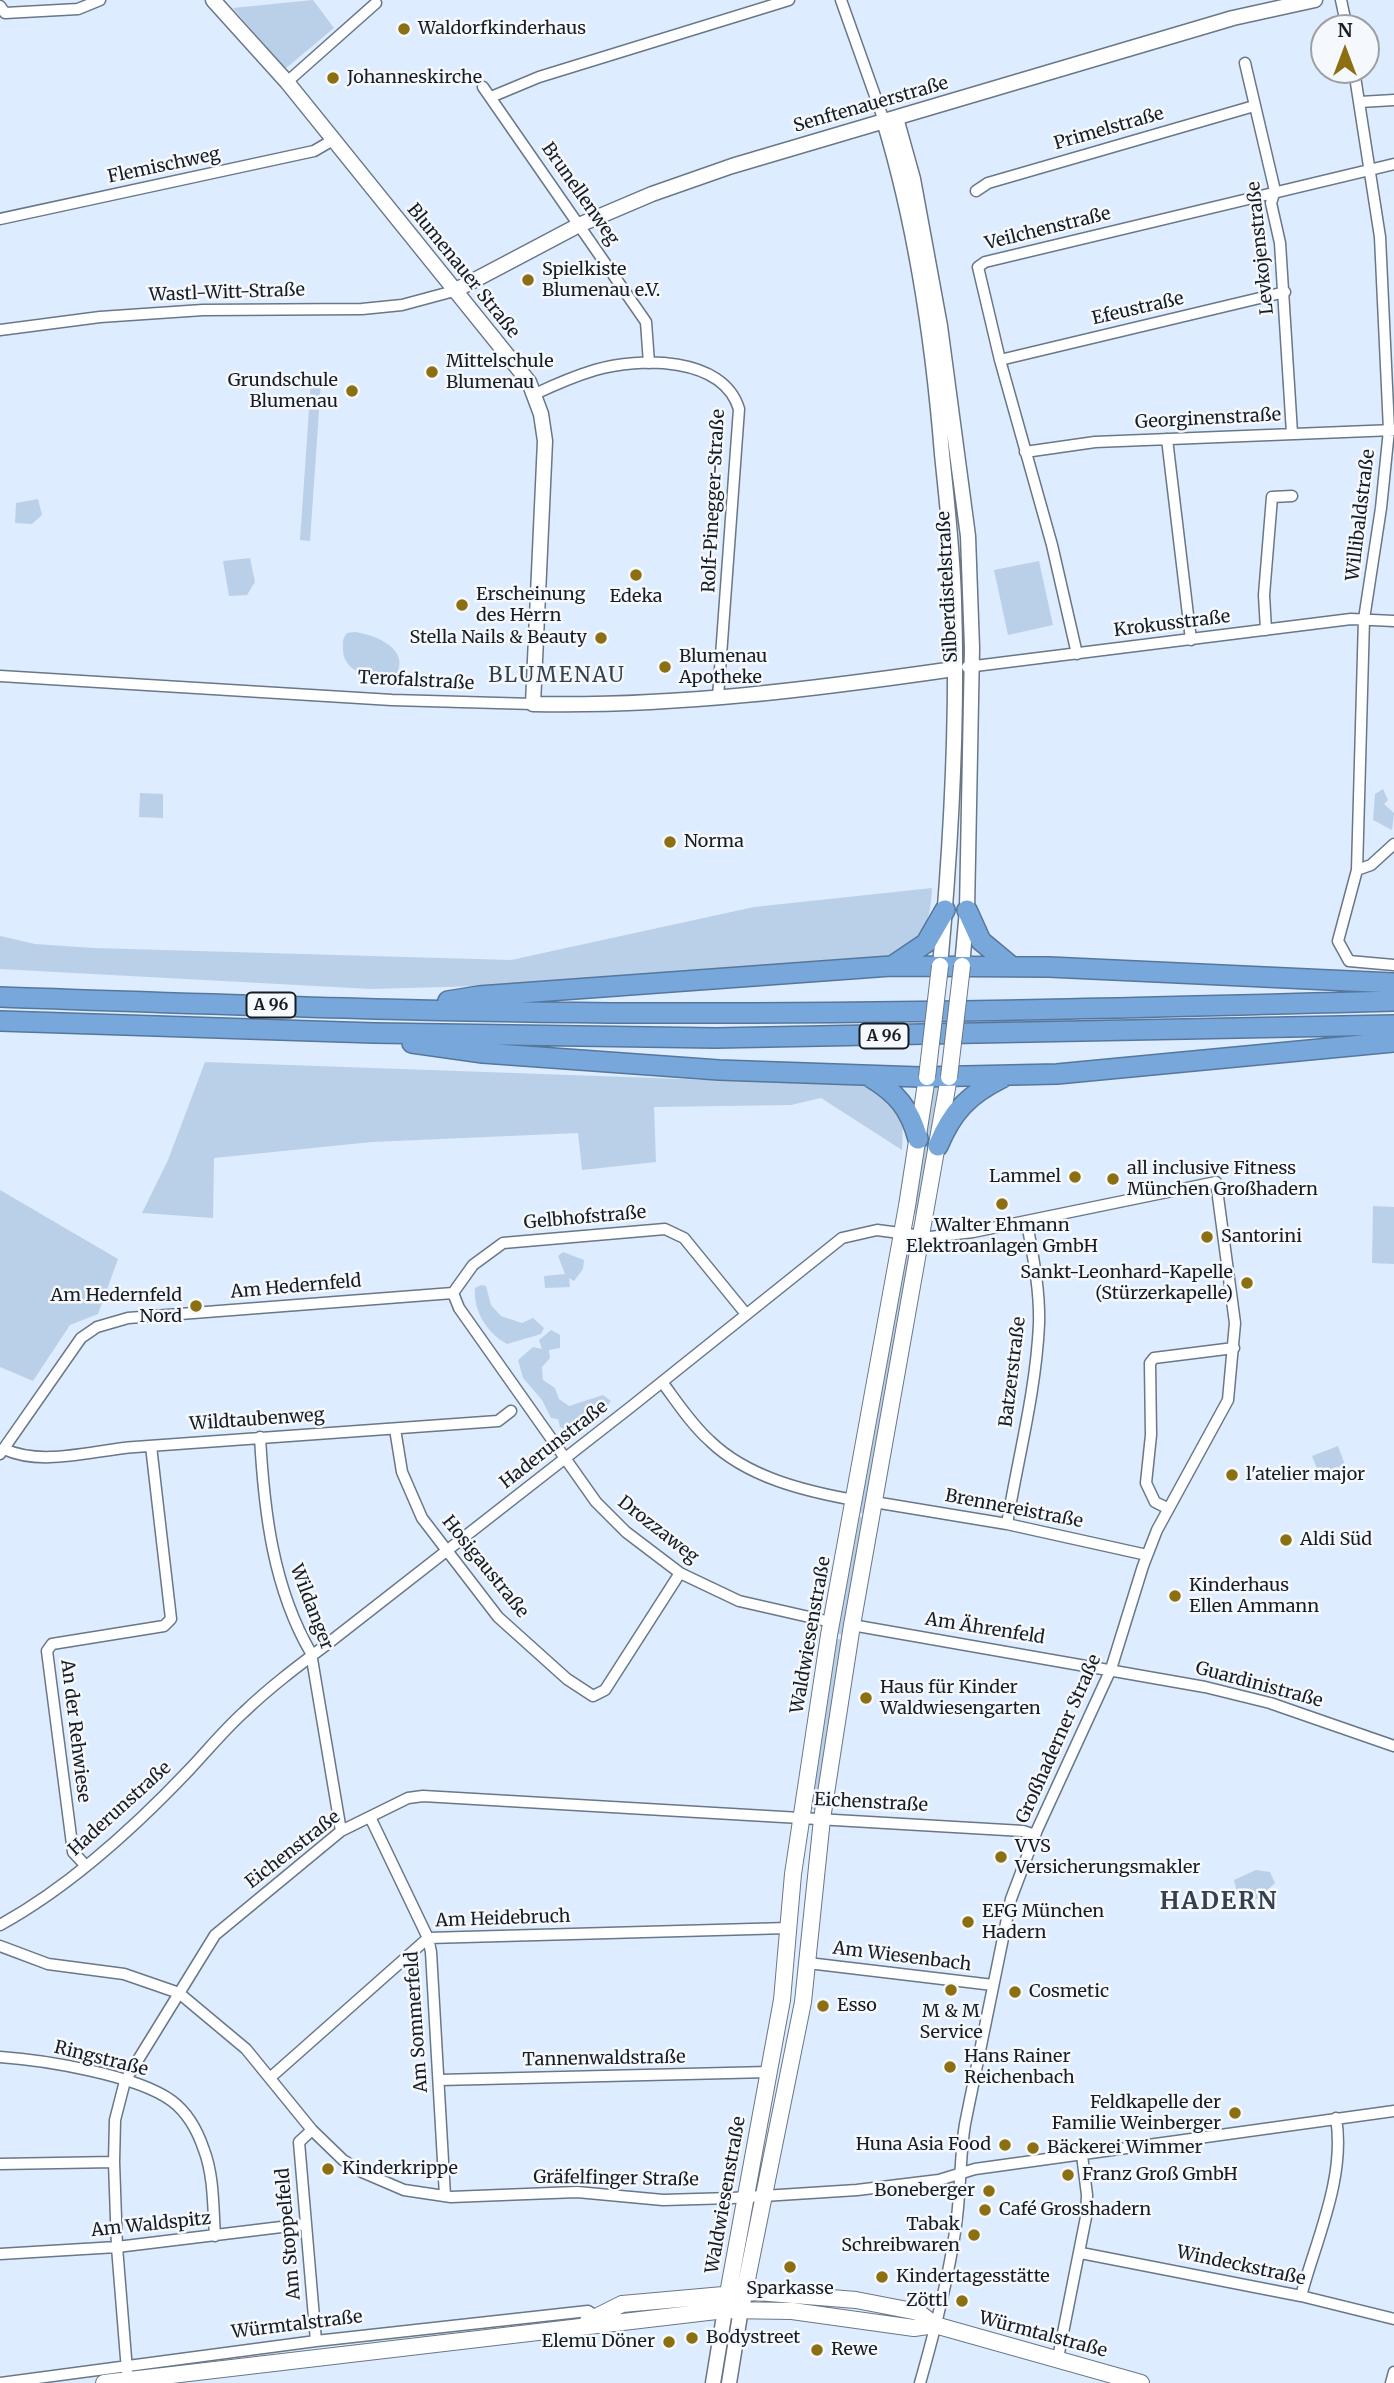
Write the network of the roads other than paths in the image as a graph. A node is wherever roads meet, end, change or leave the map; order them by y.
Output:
1 (100, 0) edge
2 (213, 0) edge
3 (789, 0) edge
4 (841, 0) edge
5 (1315, 0) edge
6 (376, 3) dead end
7 (2, 9) edge
8 (1245, 63) dead end
9 (286, 82) junction
10 (1357, 84) edge
11 (483, 87) dead end
12 (491, 97) junction
13 (1394, 100) edge
14 (1360, 102) junction
15 (1254, 106) junction
16 (887, 117) junction
17 (333, 140) junction
18 (1394, 164) edge
19 (1371, 168) junction
20 (976, 191) dead end
21 (1275, 191) junction
22 (0, 219) edge
23 (579, 225) junction
24 (454, 292) junction
25 (1285, 292) junction
26 (0, 330) edge
27 (1000, 360) junction
28 (649, 363) junction
29 (534, 394) junction
30 (1392, 430) edge
31 (1292, 433) junction
32 (1167, 439) junction
33 (1025, 452) junction
34 (1292, 496) dead end
35 (1364, 619) junction
36 (1394, 621) edge
37 (1266, 630) junction
38 (1191, 640) junction
39 (1076, 654) junction
40 (971, 666) junction
41 (954, 670) junction
42 (0, 676) edge
43 (718, 697) junction
44 (533, 704) junction
45 (1394, 844) edge
46 (1357, 870) junction
47 (945, 910) junction
48 (967, 910) junction
49 (1394, 965) edge
50 (962, 966) junction
51 (1012, 966) junction
52 (891, 967) junction
53 (940, 967) junction
54 (1394, 983) edge
55 (0, 997) edge
56 (1394, 1001) edge
57 (406, 1008) junction
58 (0, 1021) edge
59 (1394, 1025) edge
60 (374, 1033) junction
61 (1394, 1042) edge
62 (1005, 1076) junction
63 (869, 1077) junction
64 (927, 1077) junction
65 (949, 1077) junction
66 (918, 1139) junction
67 (938, 1146) junction
68 (1216, 1182) joint
69 (1027, 1223) junction
70 (902, 1233) junction
71 (922, 1237) junction
72 (453, 1293) junction
73 (746, 1314) junction
74 (1234, 1348) junction
75 (662, 1382) junction
76 (511, 1411) dead end
77 (395, 1429) junction
78 (260, 1437) junction
79 (152, 1446) junction
80 (2, 1452) edge
81 (565, 1459) junction
82 (854, 1500) junction
83 (874, 1502) junction
84 (1167, 1508) junction
85 (1007, 1524) junction
86 (447, 1550) junction
87 (1147, 1555) junction
88 (680, 1573) junction
89 (831, 1622) junction
90 (852, 1625) junction
91 (311, 1653) junction
92 (1111, 1669) junction
93 (1394, 1746) edge
94 (801, 1816) junction
95 (370, 1817) junction
96 (822, 1819) junction
97 (341, 1830) junction
98 (1035, 1835) junction
99 (86, 1866) junction
100 (0, 1925) edge
101 (788, 1928) junction
102 (428, 1938) junction
103 (0, 1946) edge
104 (808, 1963) junction
105 (993, 1985) junction
106 (179, 1993) junction
107 (0, 2057) edge
108 (769, 2072) junction
109 (271, 2077) junction
110 (439, 2080) junction
111 (125, 2081) junction
112 (1394, 2111) edge
113 (1336, 2118) junction
114 (313, 2130) junction
115 (1082, 2155) junction
116 (114, 2162) junction
117 (0, 2164) edge
118 (959, 2172) junction
119 (444, 2196) junction
120 (768, 2196) junction
121 (746, 2197) junction
122 (306, 2224) junction
123 (215, 2236) junction
124 (117, 2247) junction
125 (1080, 2253) junction
126 (0, 2254) edge
127 (736, 2293) junction
128 (1301, 2296) junction
129 (733, 2309) junction
130 (1394, 2319) edge
131 (600, 2320) junction
132 (935, 2325) junction
133 (316, 2341) junction
134 (1058, 2358) junction
135 (1394, 2372) edge
136 (127, 2376) edge
137 (0, 2382) edge
138 (104, 2383) edge
139 (713, 2383) edge
140 (729, 2383) edge
141 (919, 2383) edge
142 (1141, 2383) edge
143 (1391, 2383) edge

1 - 7 street
2 - 9 street, Blumenauer Straße
3 - 12 street
4 - 16 street, Silberdistelstraße
5 - 16 street, Senftenauerstraße
6 - 9 street
8 - 15 street, Levkojenstraße
9 - 17 street, Blumenauer Straße
10 - 14 street, Willibaldstraße
11 - 12 street, Brunellenweg
12 - 23 street, Brunellenweg
13 - 14 street
14 - 19 street, Willibaldstraße
15 - 20 street, Primelstraße
15 - 21 street, Levkojenstraße
16 - 23 street, Senftenauerstraße
16 - 40 street, Silberdistelstraße
16 - 41 street, Silberdistelstraße
17 - 22 street, Flemischweg
17 - 24 street, Blumenauer Straße
18 - 19 street, Veilchenstraße
19 - 21 street, Veilchenstraße
19 - 30 street, Willibaldstraße
21 - 25 street, Levkojenstraße
21 - 27 street, Veilchenstraße
23 - 24 street, Senftenauerstraße
23 - 28 street, Brunellenweg
24 - 26 street, Wastl-Witt-Straße
24 - 29 street, Blumenauer Straße
25 - 27 street, Efeustraße
25 - 31 street, Levkojenstraße
27 - 33 street, Veilchenstraße
28 - 29 street, Rolf-Pinegger-Straße
28 - 43 street, Rolf-Pinegger-Straße
29 - 44 street, Blumenauer Straße
30 - 31 street, Georginenstraße
30 - 35 street, Willibaldstraße
31 - 32 street, Georginenstraße
32 - 33 street, Georginenstraße
32 - 38 street
33 - 39 street, Veilchenstraße
34 - 37 street
35 - 36 street, Krokusstraße
35 - 37 street, Krokusstraße
35 - 46 street, Willibaldstraße
37 - 38 street, Krokusstraße
38 - 39 street, Krokusstraße
39 - 40 street, Krokusstraße
40 - 41 street, Krokusstraße
40 - 48 street, Silberdistelstraße
41 - 43 street, Terofalstraße
41 - 47 street, Silberdistelstraße
42 - 44 street, Terofalstraße
43 - 44 street, Terofalstraße
45 - 46 street
46 - 49 street, Willibaldstraße
47 - 52 highway
47 - 53 street, Silberdistelstraße
48 - 50 street, Silberdistelstraße
48 - 51 highway
50 - 51 highway
50 - 53 highway
50 - 65 main road, Silberdistelstraße, bridge
51 - 54 highway
52 - 53 highway
52 - 57 highway
53 - 64 main road, Waldwiesenstraße, bridge
55 - 57 highway, A 96
56 - 57 highway, A 96
58 - 60 highway, A 96
59 - 60 highway, A 96
60 - 63 highway
61 - 62 highway
62 - 65 highway
62 - 67 highway
63 - 64 highway
63 - 66 highway
64 - 65 highway
64 - 66 main road, Waldwiesenstraße
65 - 67 main road, Waldwiesenstraße
66 - 70 main road, Waldwiesenstraße
67 - 71 main road, Waldwiesenstraße
68 - 69 street, Haderunstraße
68 - 74 street, Großhaderner Straße
69 - 71 street, Haderunstraße
69 - 85 street, Batzerstraße
70 - 71 street, Haderunstraße
70 - 73 street, Haderunstraße
70 - 82 main road, Waldwiesenstraße
71 - 83 main road, Waldwiesenstraße
72 - 73 street, Gelbhofstraße
72 - 80 street, Am Hedernfeld
72 - 81 street
73 - 75 street, Haderunstraße
74 - 84 street, Großhaderner Straße
74 - 84 street
75 - 81 street, Haderunstraße
75 - 82 street
76 - 77 street, Wildtaubenweg
77 - 78 street, Wildtaubenweg
77 - 86 street, Hosigaustraße
78 - 79 street, Wildtaubenweg
78 - 91 street, Wildanger
79 - 80 street, Wildtaubenweg
79 - 99 street, An der Rehwiese
81 - 86 street, Haderunstraße
81 - 88 street, Drozzaweg
82 - 89 main road, Waldwiesenstraße
83 - 85 street, Brennereistraße
83 - 90 main road, Waldwiesenstraße
84 - 87 street, Großhaderner Straße
85 - 87 street, Brennereistraße
86 - 88 street, Hosigaustraße
86 - 91 street, Haderunstraße
87 - 92 street, Großhaderner Straße
88 - 89 street, Drozzaweg
89 - 94 main road, Waldwiesenstraße
90 - 92 street, Am Ährenfeld
90 - 96 main road, Waldwiesenstraße
91 - 97 street, Wildanger
91 - 99 street, Haderunstraße
92 - 93 street, Guardinistraße
92 - 98 street, Großhaderner Straße
94 - 95 street, Eichenstraße
94 - 96 street, Eichenstraße
94 - 101 main road, Waldwiesenstraße
95 - 97 street, Eichenstraße
95 - 102 street, Am Sommerfeld
96 - 98 street, Eichenstraße
96 - 104 main road, Waldwiesenstraße
97 - 106 street, Eichenstraße
98 - 105 street, Großhaderner Straße
99 - 100 street, Haderunstraße
101 - 102 street, Am Heidebruch
101 - 108 main road, Waldwiesenstraße
102 - 109 street, Am Heidebruch
102 - 110 street, Am Sommerfeld
103 - 106 street, Gräfelfinger Straße
104 - 105 street, Am Wiesenbach
104 - 120 main road, Waldwiesenstraße
105 - 118 street, Großhaderner Straße
106 - 109 street, Gräfelfinger Straße
106 - 111 street, Eichenstraße
107 - 111 street, Ringstraße
108 - 110 street, Tannenwaldstraße
108 - 121 main road, Waldwiesenstraße
109 - 114 street, Gräfelfinger Straße
110 - 119 street, Am Sommerfeld
111 - 116 street, Eichenstraße
111 - 123 street, Ringstraße
112 - 113 street, Gräfelfinger Straße
113 - 115 street, Gräfelfinger Straße
113 - 128 street
114 - 119 street, Gräfelfinger Straße
114 - 122 street, Am Stoppelfeld
115 - 118 street, Gräfelfinger Straße
115 - 125 street
116 - 117 street
116 - 124 street, Eichenstraße
118 - 120 street, Gräfelfinger Straße
118 - 132 street, Großhaderner Straße
119 - 121 street, Gräfelfinger Straße
120 - 121 street, Gräfelfinger Straße
120 - 127 main road, Waldwiesenstraße
121 - 127 main road, Waldwiesenstraße
122 - 123 street, Am Waldspitz
122 - 133 street, Am Stoppelfeld
123 - 124 street, Am Waldspitz
124 - 126 street, Am Waldspitz
124 - 136 street, Eichenstraße
125 - 128 street, Windeckstraße
125 - 134 street
127 - 129 main road, Waldwiesenstraße
127 - 131 main road, Würmtalstraße
127 - 132 main road, Würmtalstraße
128 - 130 street, Windeckstraße
129 - 131 main road, Würmtalstraße
129 - 132 main road, Würmtalstraße
129 - 139 street
129 - 140 street
131 - 133 street, Würmtalstraße
131 - 136 main road, Würmtalstraße
132 - 134 main road, Würmtalstraße
132 - 141 street, Großhaderner Straße
133 - 136 street, Würmtalstraße
134 - 142 main road, Würmtalstraße
135 - 143 street
136 - 137 street, Würmtalstraße
136 - 138 main road, Würmtalstraße

